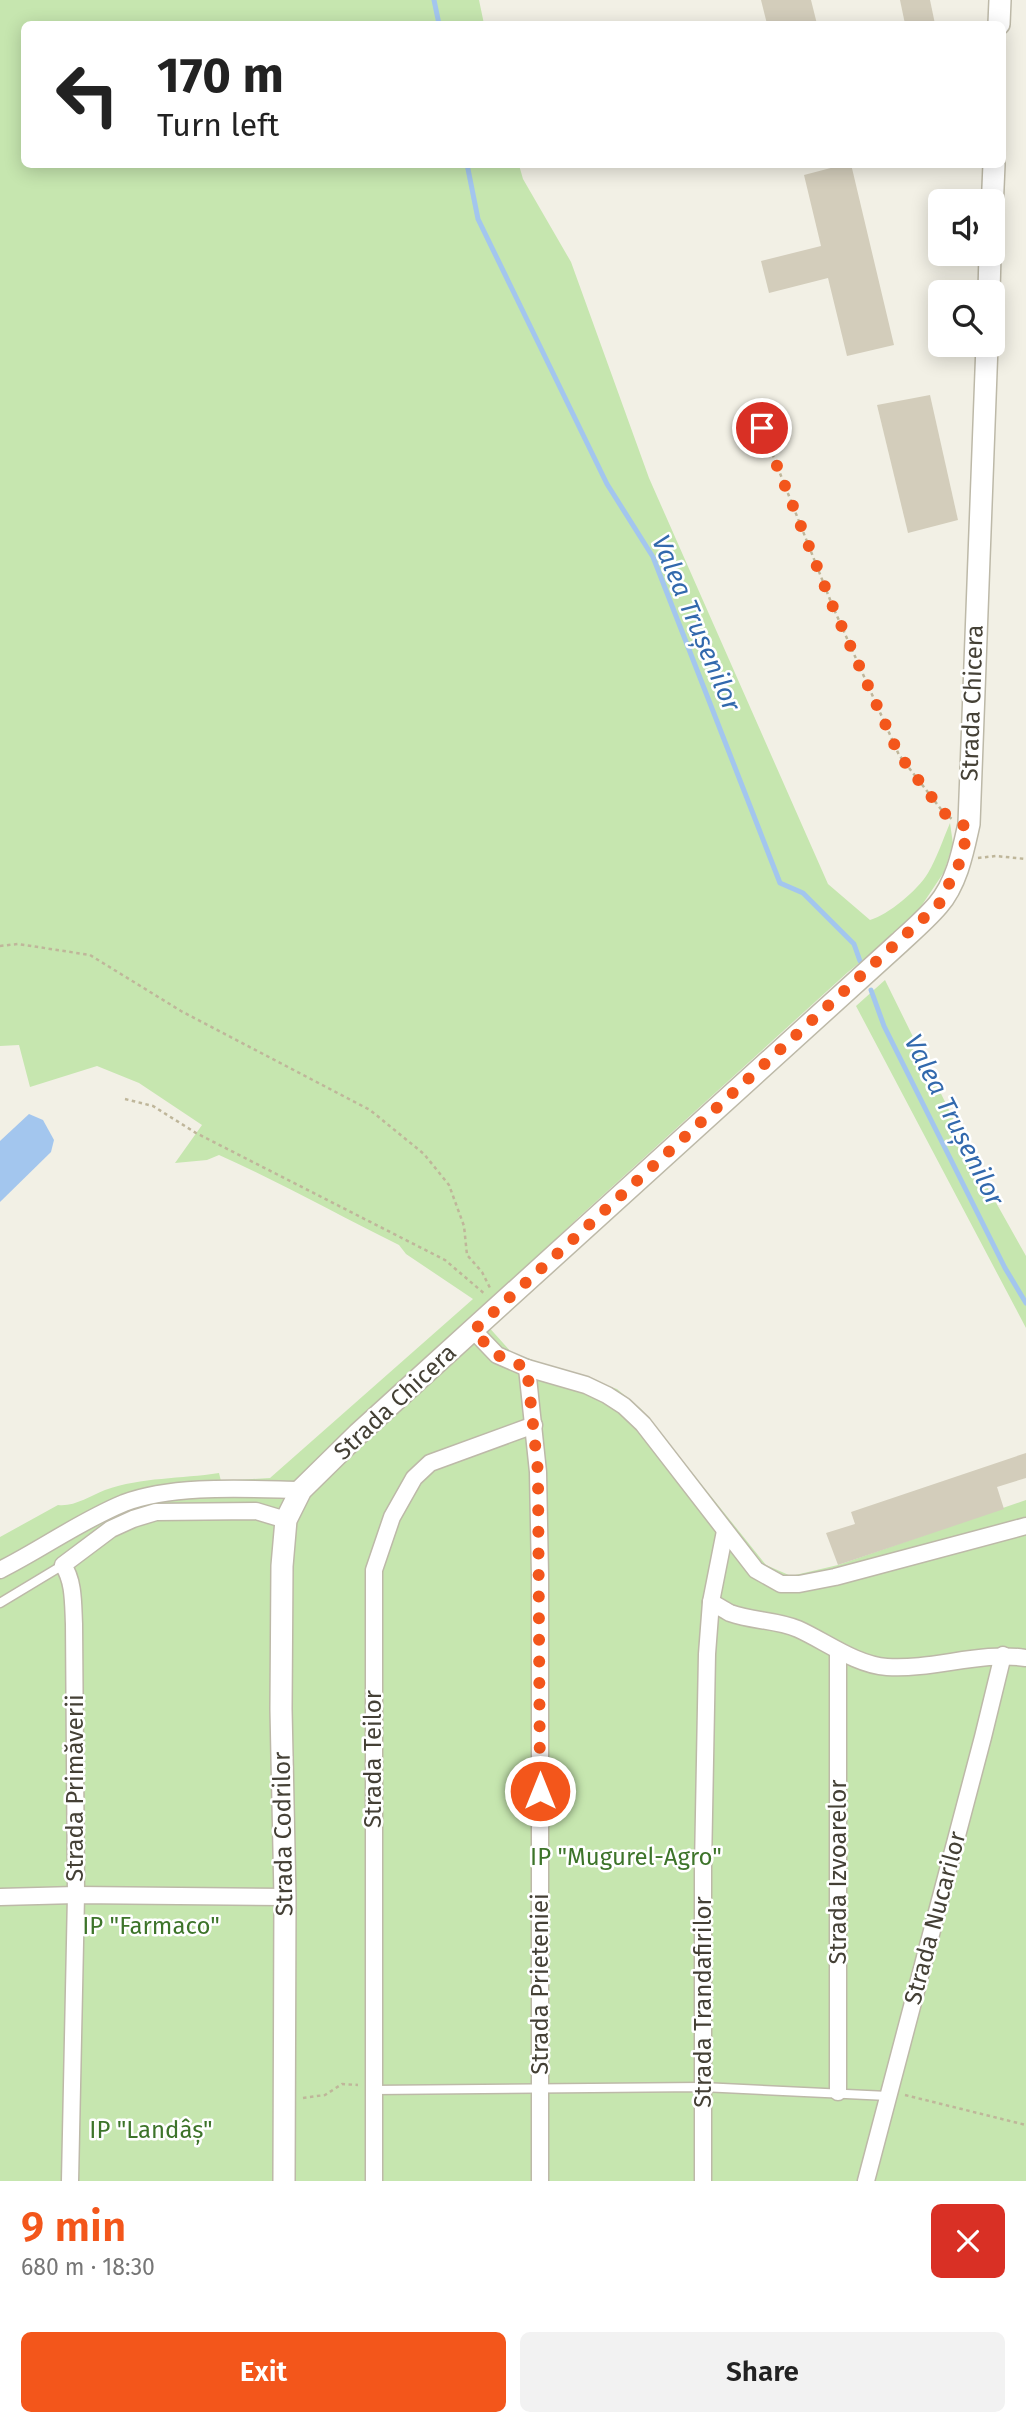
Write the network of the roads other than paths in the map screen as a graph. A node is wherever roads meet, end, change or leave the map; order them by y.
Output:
1 (1000, 0) edge
2 (999, 21) edge
3 (994, 168) edge
4 (993, 189) edge
5 (987, 357) edge
6 (473, 1331) junction
7 (527, 1368) junction
8 (534, 1425) junction
9 (302, 1490) junction
10 (286, 1520) junction
11 (1026, 1526) edge
12 (724, 1531) junction
13 (62, 1564) junction
14 (0, 1570) edge
15 (712, 1602) junction
16 (0, 1603) edge
17 (838, 1652) junction
18 (1003, 1655) junction
19 (1026, 1658) edge
20 (76, 1895) junction
21 (0, 1897) edge
22 (285, 1897) junction
23 (702, 2087) junction
24 (540, 2089) junction
25 (373, 2091) junction
26 (838, 2092) junction
27 (888, 2096) junction
28 (70, 2181) edge
29 (284, 2181) edge
30 (374, 2181) edge
31 (540, 2181) edge
32 (703, 2181) edge
33 (866, 2181) edge

1 - 2 street
3 - 4 street
5 - 6 street, Strada Chicera
6 - 7 street
6 - 9 street, Strada Chicera
7 - 8 street, Strada Prieteniei
7 - 12 street
8 - 24 street, Strada Prieteniei
8 - 25 street, Strada Teilor
9 - 10 street, Strada Codrilor
9 - 14 street
10 - 13 street
10 - 22 street, Strada Codrilor
11 - 12 street
12 - 15 street, Strada Trandafirilor
13 - 16 lane
13 - 20 street, Strada Primăverii
15 - 17 street
15 - 23 street, Strada Trandafirilor
17 - 18 street
17 - 26 street, Strada Izvoarelor
18 - 19 street
18 - 27 street, Strada Nucarilor
20 - 21 street
20 - 22 street
20 - 28 street, Strada Primăverii
22 - 29 street, Strada Codrilor
23 - 24 lane
23 - 26 lane
23 - 32 street, Strada Trandafirilor
24 - 25 lane
24 - 31 street, Strada Prieteniei
25 - 30 street, Strada Teilor
26 - 27 lane
27 - 33 street, Strada Nucarilor

